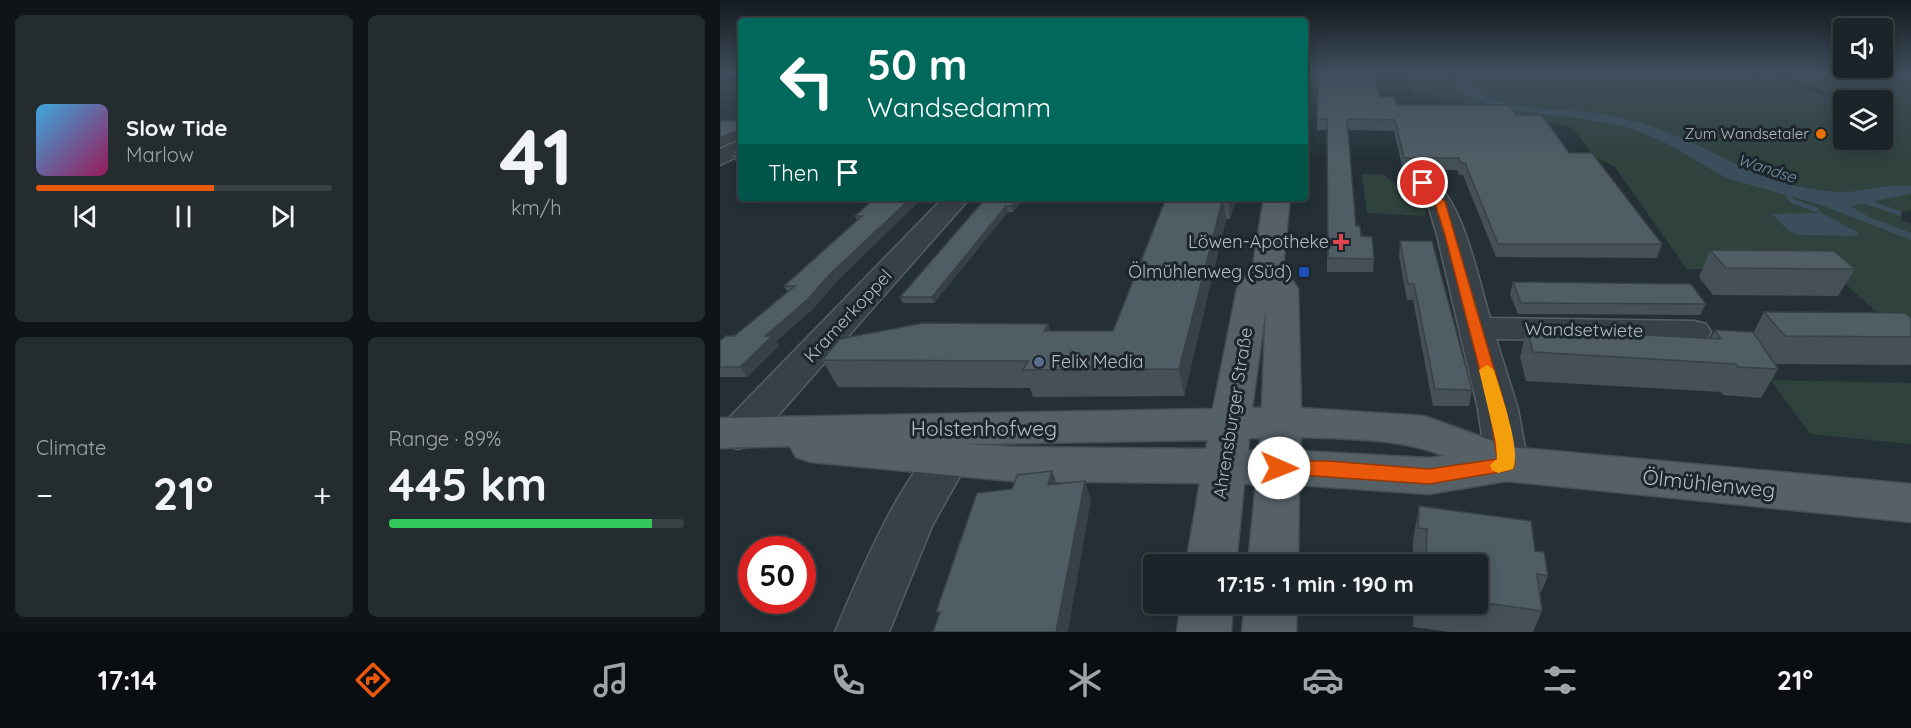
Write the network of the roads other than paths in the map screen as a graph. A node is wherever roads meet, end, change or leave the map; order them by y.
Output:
1 (738, 148) edge
2 (720, 158) edge
3 (1423, 183) dead end
4 (954, 201) edge
5 (1277, 201) edge
6 (1268, 266) junction
7 (1475, 328) junction
8 (1694, 332) dead end
9 (1281, 422) junction
10 (1230, 424) junction
11 (729, 434) edge
12 (948, 460) junction
13 (1506, 464) junction
14 (1223, 468) junction
15 (1279, 468) junction
16 (1911, 503) edge
17 (1212, 554) edge
18 (1274, 554) edge
19 (1206, 614) edge
20 (1270, 614) edge
21 (862, 632) edge
22 (1204, 632) edge
23 (1269, 632) edge

1 - 2 street
3 - 7 street
4 - 11 street, Kramerkoppel
5 - 6 main road, Ahrensburger Straße
6 - 9 main road, Ahrensburger Straße
6 - 10 main road, Ahrensburger Straße
7 - 8 street, Wandsetwiete
7 - 13 street
9 - 10 main road, Holstenhofweg
9 - 13 main road, Ölmühlenweg
9 - 15 main road, Ahrensburger Straße
10 - 11 main road, Holstenhofweg
10 - 14 main road, Ahrensburger Straße
11 - 12 main road, Holstenhofweg
12 - 14 main road, Holstenhofweg
12 - 21 street
13 - 15 main road, Ölmühlenweg
13 - 16 main road, Ölmühlenweg
14 - 15 main road, Holstenhofweg
14 - 17 main road, Ahrensburger Straße
15 - 18 main road, Ahrensburger Straße
19 - 22 main road
20 - 23 main road

